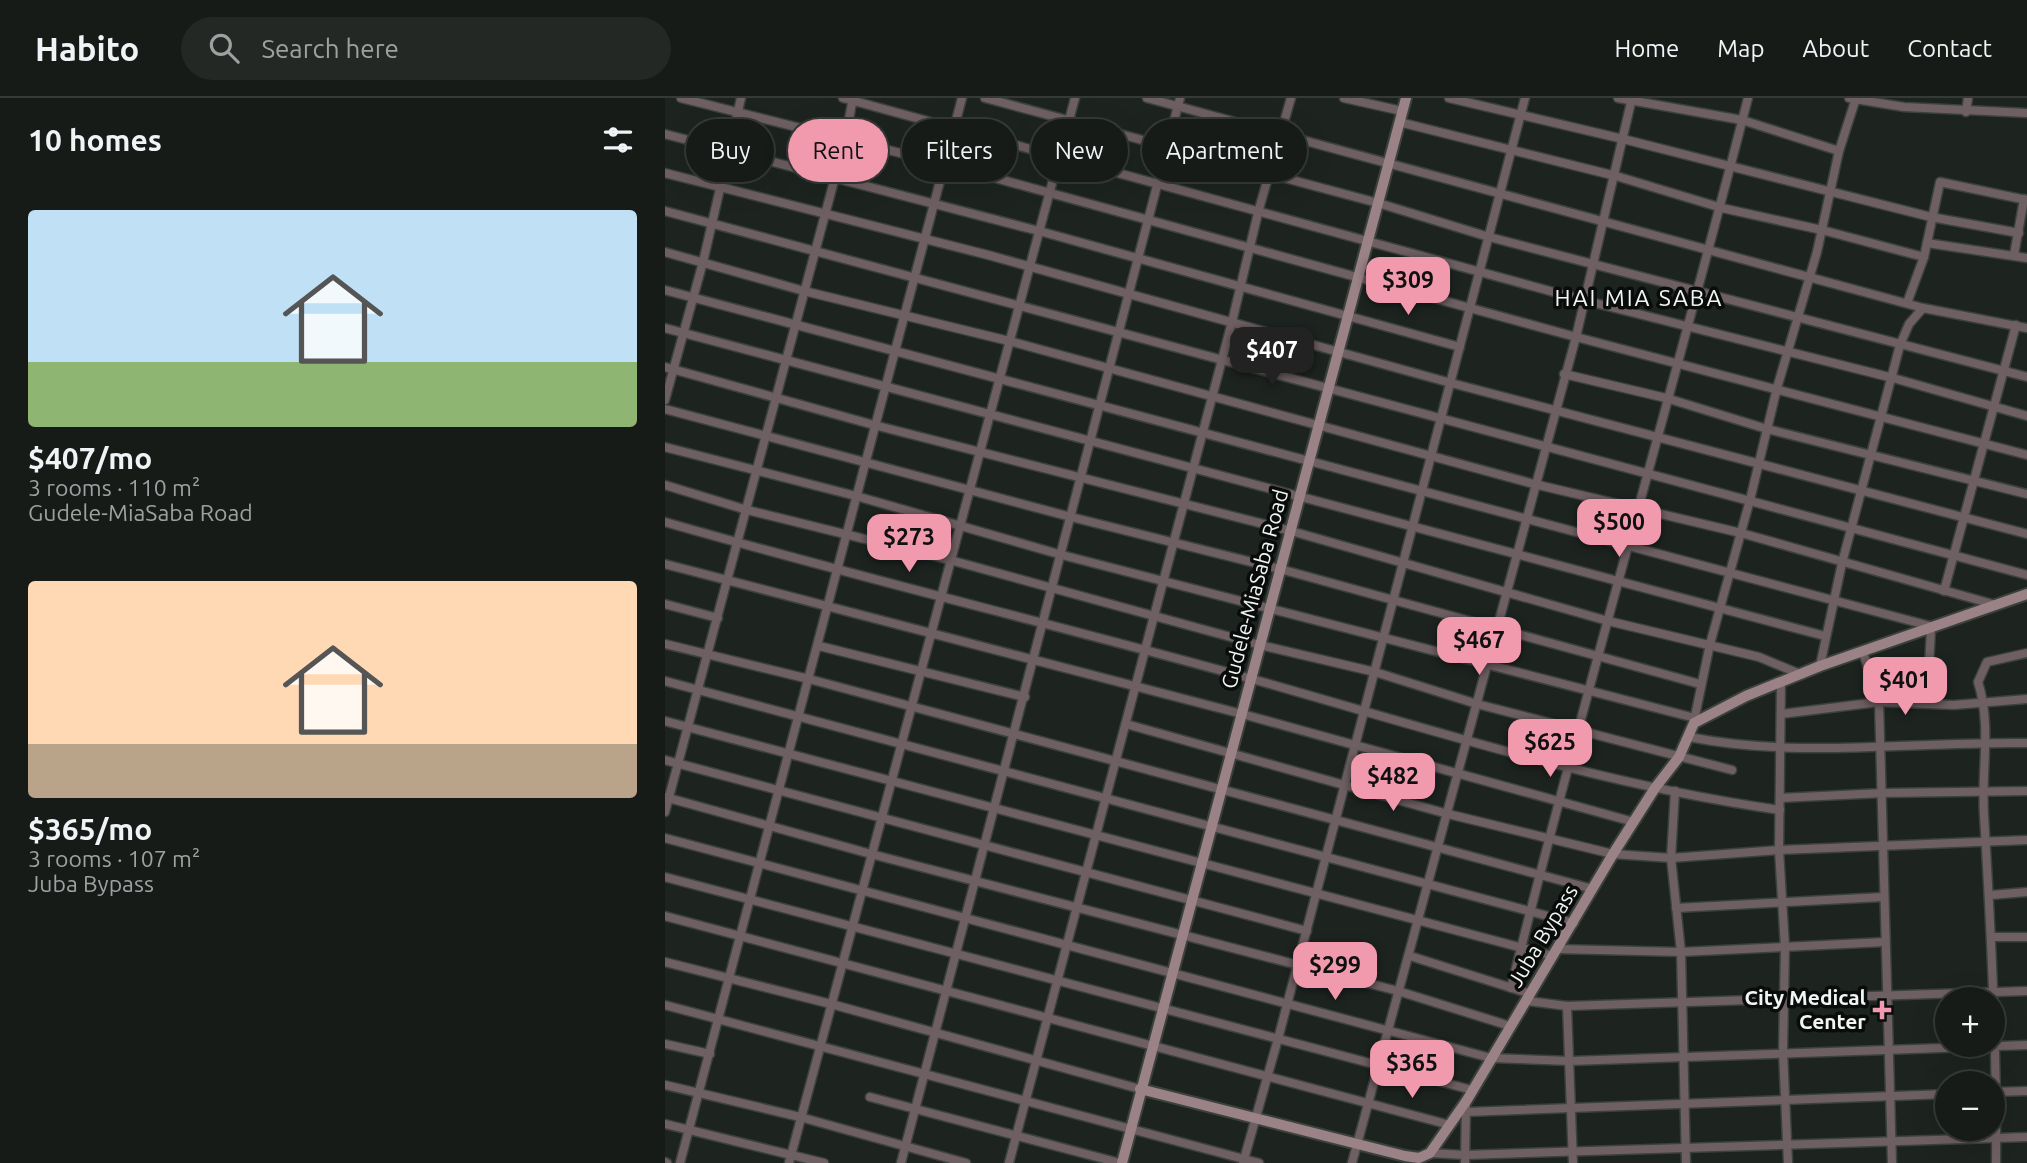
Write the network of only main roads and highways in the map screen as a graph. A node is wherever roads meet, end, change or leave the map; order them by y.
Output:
1 (1406, 98) edge
2 (2027, 594) edge
3 (1140, 1089) junction
4 (1418, 1161) edge
5 (1121, 1163) edge

1 - 3 main road, Gudele-MiaSaba Road
2 - 4 main road, Juba Bypass
3 - 4 main road
3 - 5 main road

